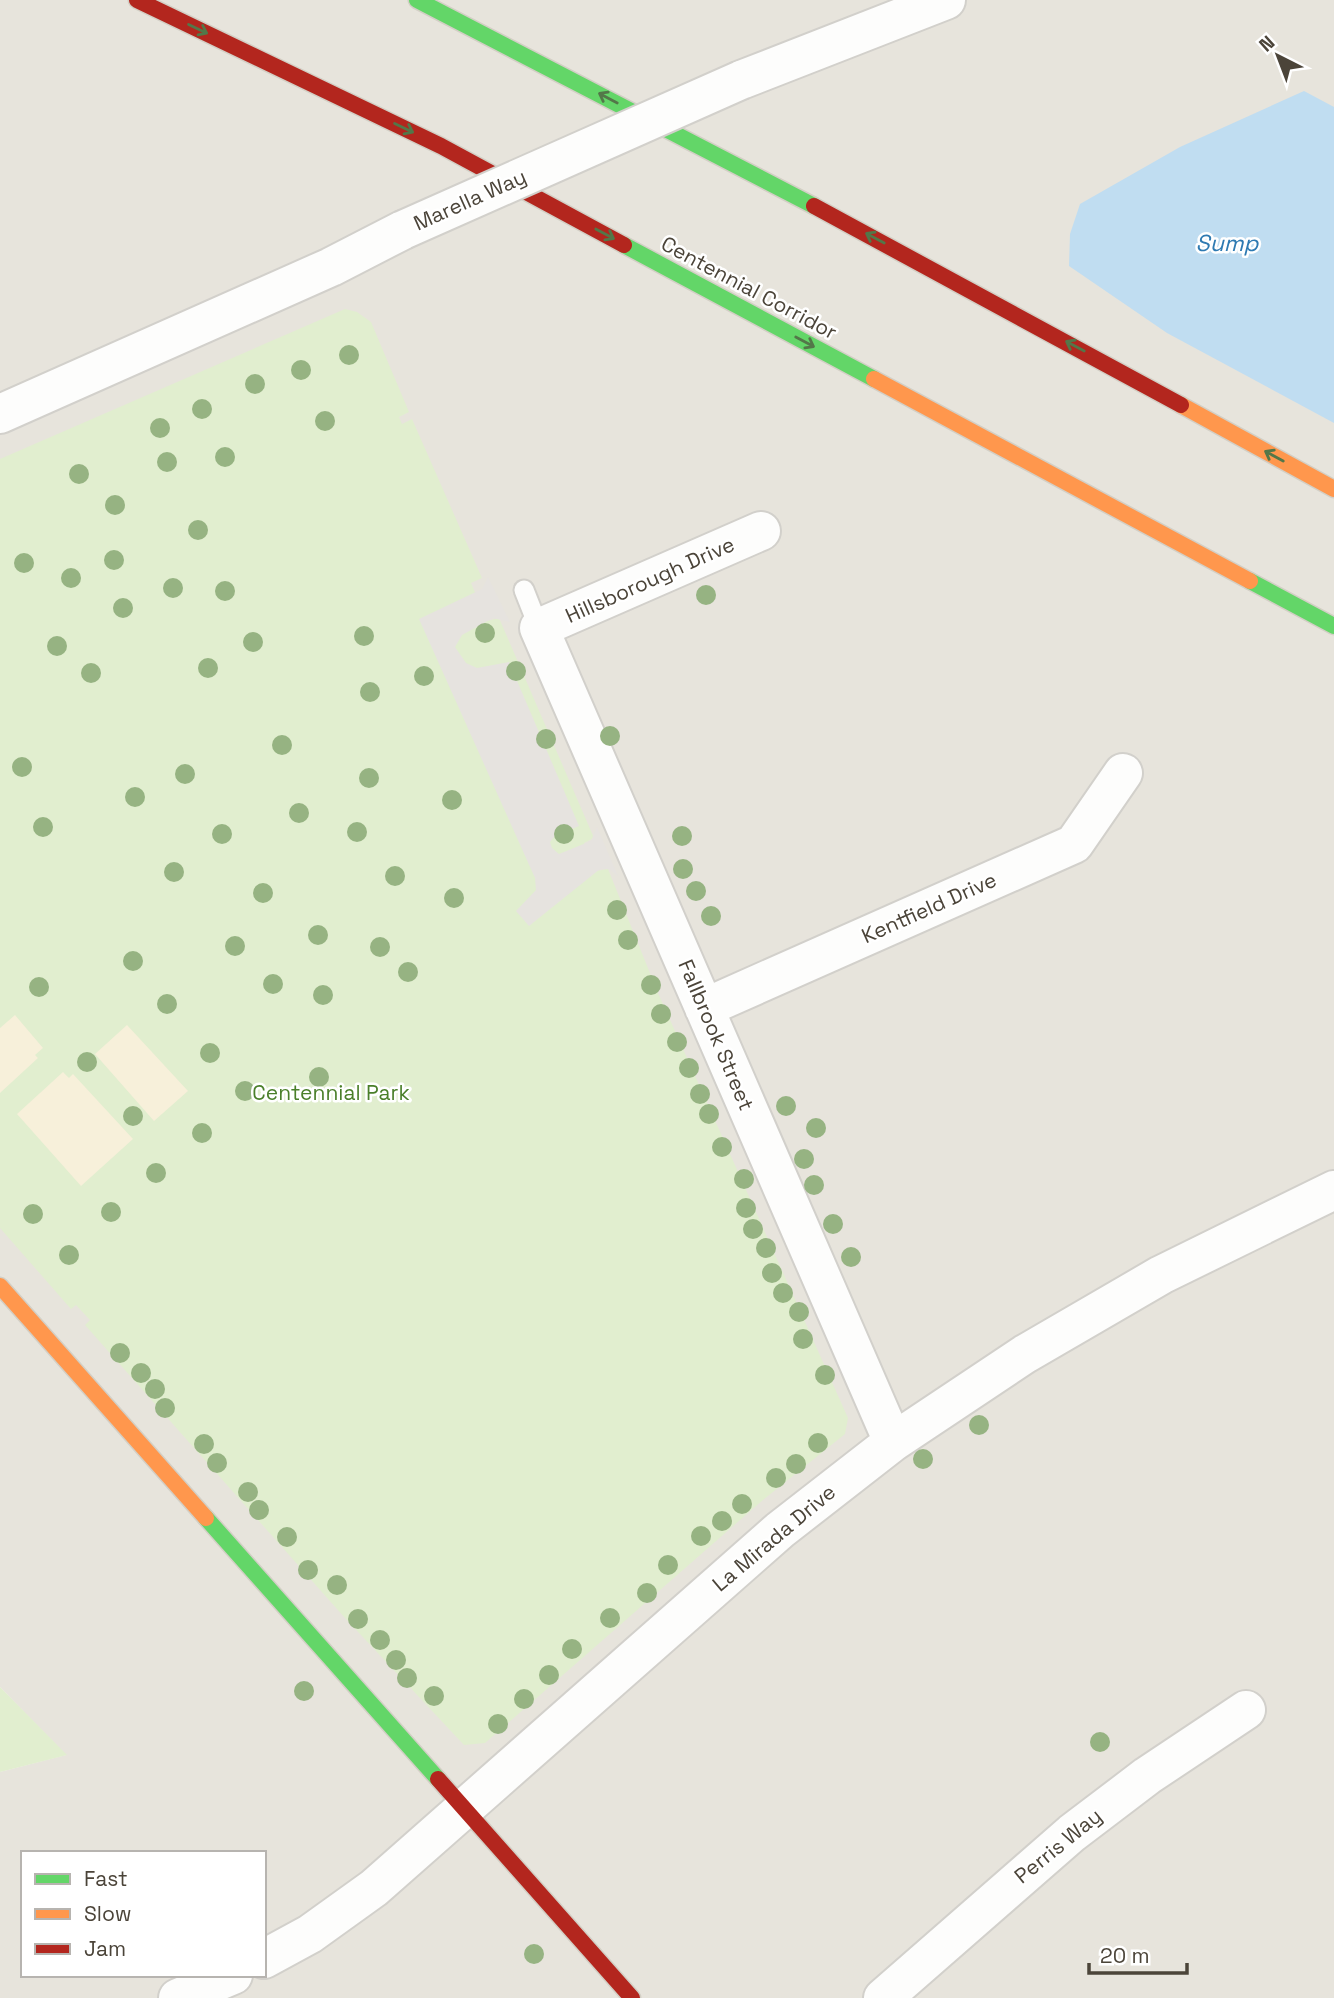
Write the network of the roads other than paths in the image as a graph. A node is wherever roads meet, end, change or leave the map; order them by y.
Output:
1 (137, 0) edge
2 (416, 0) edge
3 (946, 0) edge
4 (0, 414) edge
5 (1334, 489) edge
6 (761, 531) dead end
7 (524, 590) dead end
8 (1334, 626) edge
9 (539, 628) junction
10 (1123, 773) dead end
11 (705, 1008) junction
12 (1334, 1190) edge
13 (0, 1286) edge
14 (893, 1442) junction
15 (1246, 1710) dead end
16 (464, 1809) junction
17 (266, 1958) edge
18 (228, 1977) edge
19 (178, 1998) edge
20 (632, 1998) edge
21 (883, 1998) edge

1 -> 8 main road, Centennial Corridor
5 -> 2 main road
3 - 4 street, Marella Way, bridge
6 - 9 street, Hillsborough Drive
7 - 9 lane
9 - 11 street, Fallbrook Street
10 - 11 street, Kentfield Drive
11 - 14 street, Fallbrook Street
12 - 14 street, La Mirada Drive
13 - 16 main road
14 - 16 street, La Mirada Drive
15 - 21 street, Perris Way
16 - 17 street, La Mirada Drive
16 - 20 main road
18 - 19 street

